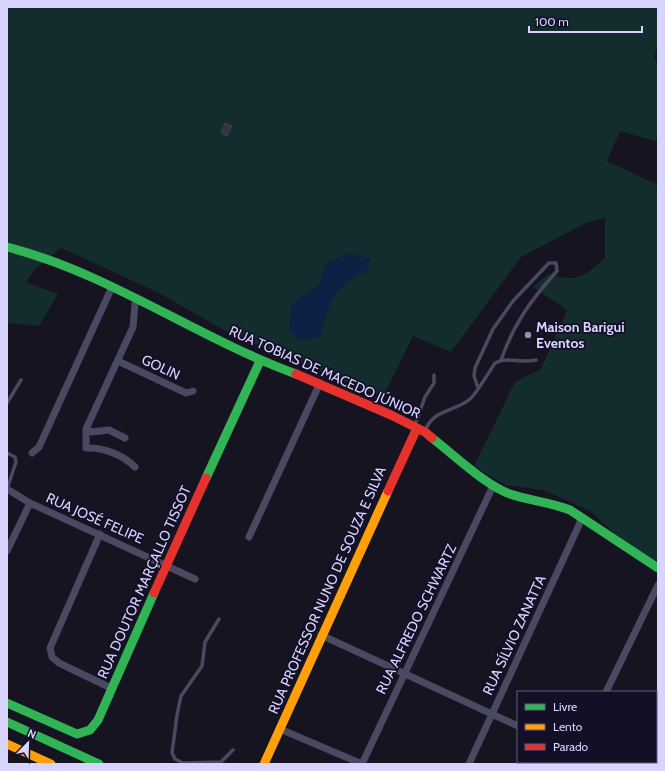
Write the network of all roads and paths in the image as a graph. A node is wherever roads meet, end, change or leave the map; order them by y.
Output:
1 (7, 247) edge
2 (112, 287) junction
3 (138, 299) junction
4 (501, 360) junction
5 (536, 360) dead end
6 (118, 361) junction
7 (260, 362) junction
8 (434, 376) dead end
9 (21, 380) dead end
10 (320, 384) junction
11 (478, 388) junction
12 (193, 391) dead end
13 (7, 403) edge
14 (86, 429) junction
15 (419, 429) junction
16 (125, 438) dead end
17 (7, 453) edge
18 (32, 453) dead end
19 (135, 467) dead end
20 (493, 486) junction
21 (7, 489) edge
22 (30, 503) junction
23 (581, 517) junction
24 (100, 534) junction
25 (249, 538) dead end
26 (7, 551) edge
27 (166, 565) junction
28 (658, 568) edge
29 (195, 579) dead end
30 (658, 585) edge
31 (219, 619) dead end
32 (321, 635) junction
33 (404, 673) junction
34 (111, 688) junction
35 (606, 691) edge
36 (7, 703) edge
37 (492, 714) junction
38 (7, 722) edge
39 (517, 726) edge
40 (280, 729) junction
41 (7, 744) edge
42 (233, 750) dead end
43 (184, 763) edge
44 (51, 764) edge
45 (99, 764) edge
46 (264, 764) edge
47 (362, 764) edge
48 (469, 764) edge

1 - 2 main road, RUA TOBIAS DE MACEDO JÚNIOR
2 - 3 main road, RUA TOBIAS DE MACEDO JÚNIOR
2 - 18 street
3 - 6 street
3 - 7 main road, RUA TOBIAS DE MACEDO JÚNIOR
4 - 5 lane
4 - 11 lane
4 - 11 lane
6 - 12 street, GOLIN
6 - 14 street
7 - 10 main road, RUA TOBIAS DE MACEDO JÚNIOR
7 - 27 main road, RUA DOUTOR MARÇALLO TISSOT
8 - 15 lane
9 - 13 lane
10 - 15 main road, RUA TOBIAS DE MACEDO JÚNIOR
10 - 25 street
11 - 15 lane
14 - 16 street
14 - 19 street
15 - 20 main road, RUA TOBIAS DE MACEDO JÚNIOR
15 - 32 main road, RUA PROFESSOR NUNO DE SOUZA E SILVA
17 - 21 lane
20 - 23 main road, RUA TOBIAS DE MACEDO JÚNIOR
20 - 33 street, RUA ALFREDO SCHWARTZ
21 - 22 street, RUA JOSÉ FELIPE
22 - 24 street, RUA JOSÉ FELIPE
22 - 26 street
23 - 28 main road, RUA TOBIAS DE MACEDO JÚNIOR
23 - 37 street, RUA SÍLVIO ZANATTA
24 - 27 street, RUA JOSÉ FELIPE
24 - 34 street
27 - 29 street, RUA JOSÉ FELIPE
27 - 34 main road, RUA DOUTOR MARÇALLO TISSOT
30 - 35 street
31 - 43 lane
32 - 33 street
32 - 40 main road, RUA PROFESSOR NUNO DE SOUZA E SILVA
33 - 37 street
33 - 47 street, RUA ALFREDO SCHWARTZ
34 - 36 main road, RUA DOUTOR MARÇALLO TISSOT
37 - 39 street
37 - 48 street, RUA SÍLVIO ZANATTA
38 - 45 main road
40 - 46 main road, RUA PROFESSOR NUNO DE SOUZA E SILVA
40 - 47 street
41 - 44 main road
42 - 43 lane

